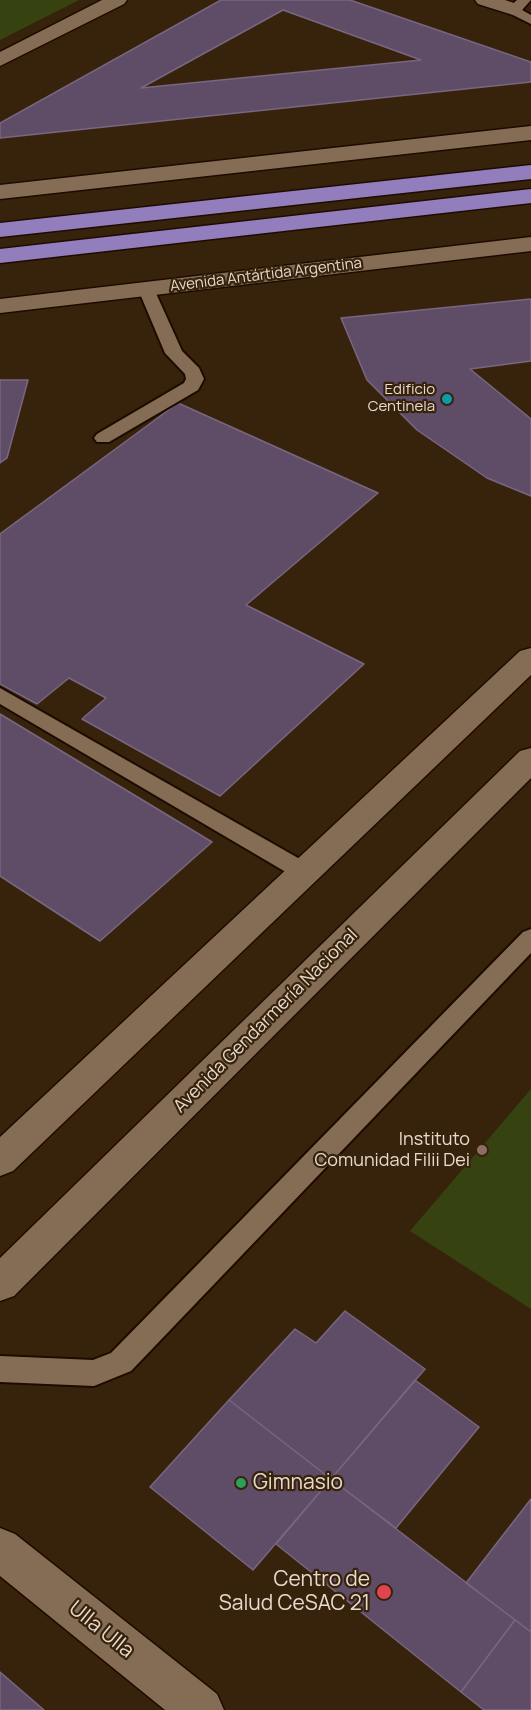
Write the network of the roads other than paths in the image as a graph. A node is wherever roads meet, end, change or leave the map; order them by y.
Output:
1 (117, 0) edge
2 (485, 0) edge
3 (519, 4) edge
4 (531, 20) edge
5 (0, 60) edge
6 (531, 134) edge
7 (531, 164) edge
8 (531, 172) edge
9 (0, 192) edge
10 (355, 192) junction
11 (531, 196) edge
12 (0, 230) edge
13 (531, 244) edge
14 (0, 256) edge
15 (146, 289) junction
16 (0, 306) edge
17 (103, 438) dead end
18 (531, 658) edge
19 (0, 695) edge
20 (531, 759) edge
21 (304, 872) junction
22 (531, 938) edge
23 (0, 1160) edge
24 (0, 1284) edge
25 (0, 1369) edge
26 (0, 1549) edge
27 (201, 1710) edge

1 - 5 street
2 - 3 street
3 - 4 lane
6 - 9 street
7 - 10 highway
8 - 10 highway
10 - 12 highway
11 - 14 highway
13 - 15 street, Avenida Antártida Argentina
15 - 16 street, Avenida Antártida Argentina
15 - 17 lane
18 - 21 street
19 - 21 lane
20 - 24 street, Avenida Gendarmería Nacional
21 - 23 street
22 - 25 lane
26 - 27 street, Ulla Ulla

